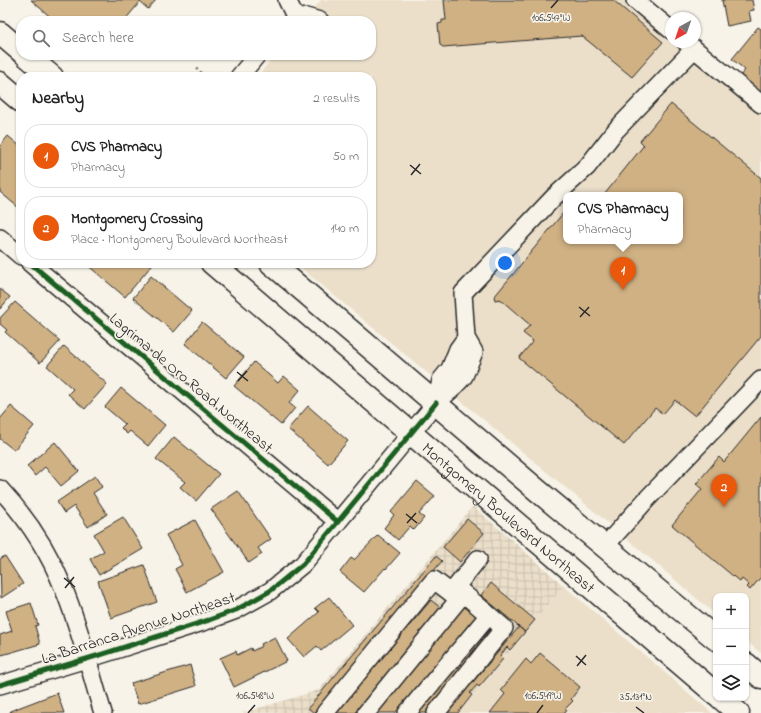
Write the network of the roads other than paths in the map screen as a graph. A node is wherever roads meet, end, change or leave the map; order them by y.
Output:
1 (287, 0) edge
2 (635, 0) edge
3 (293, 16) edge
4 (665, 25) edge
5 (0, 33) edge
6 (16, 47) edge
7 (687, 48) edge
8 (694, 48) edge
9 (32, 60) edge
10 (253, 60) edge
11 (46, 72) edge
12 (243, 72) edge
13 (0, 83) edge
14 (16, 97) edge
15 (761, 104) edge
16 (0, 238) edge
17 (16, 252) edge
18 (36, 268) edge
19 (218, 268) edge
20 (277, 268) edge
21 (761, 380) edge
22 (436, 403) junction
23 (411, 433) junction
24 (0, 489) edge
25 (338, 522) junction
26 (605, 546) junction
27 (478, 558) dead end
28 (455, 596) junction
29 (489, 615) junction
30 (713, 636) edge
31 (87, 660) junction
32 (747, 665) edge
33 (761, 677) edge
34 (0, 685) edge
35 (713, 691) edge
36 (724, 701) edge
37 (103, 713) edge
38 (325, 713) edge
39 (366, 713) edge
40 (407, 713) edge
41 (436, 713) edge
42 (738, 713) edge

1 - 3 street
2 - 4 street
5 - 6 main road
7 - 22 street, La Barranca Avenue Northeast
8 - 15 street
9 - 11 main road
10 - 12 street
13 - 14 main road
16 - 17 street
18 - 25 street, Lagrima de Oro Road Northeast
19 - 23 main road, Montgomery Boulevard Northeast
20 - 22 main road
21 - 26 street
22 - 23 street, La Barranca Avenue Northeast
22 - 26 main road
23 - 25 street, La Barranca Avenue Northeast
23 - 35 main road, Montgomery Boulevard Northeast
24 - 31 street
25 - 31 street, La Barranca Avenue Northeast
26 - 30 main road
27 - 28 street
28 - 29 street
28 - 38 street
28 - 39 street
29 - 40 street
29 - 41 street
31 - 34 street, La Barranca Avenue Northeast
31 - 37 street
32 - 33 main road
36 - 42 main road

